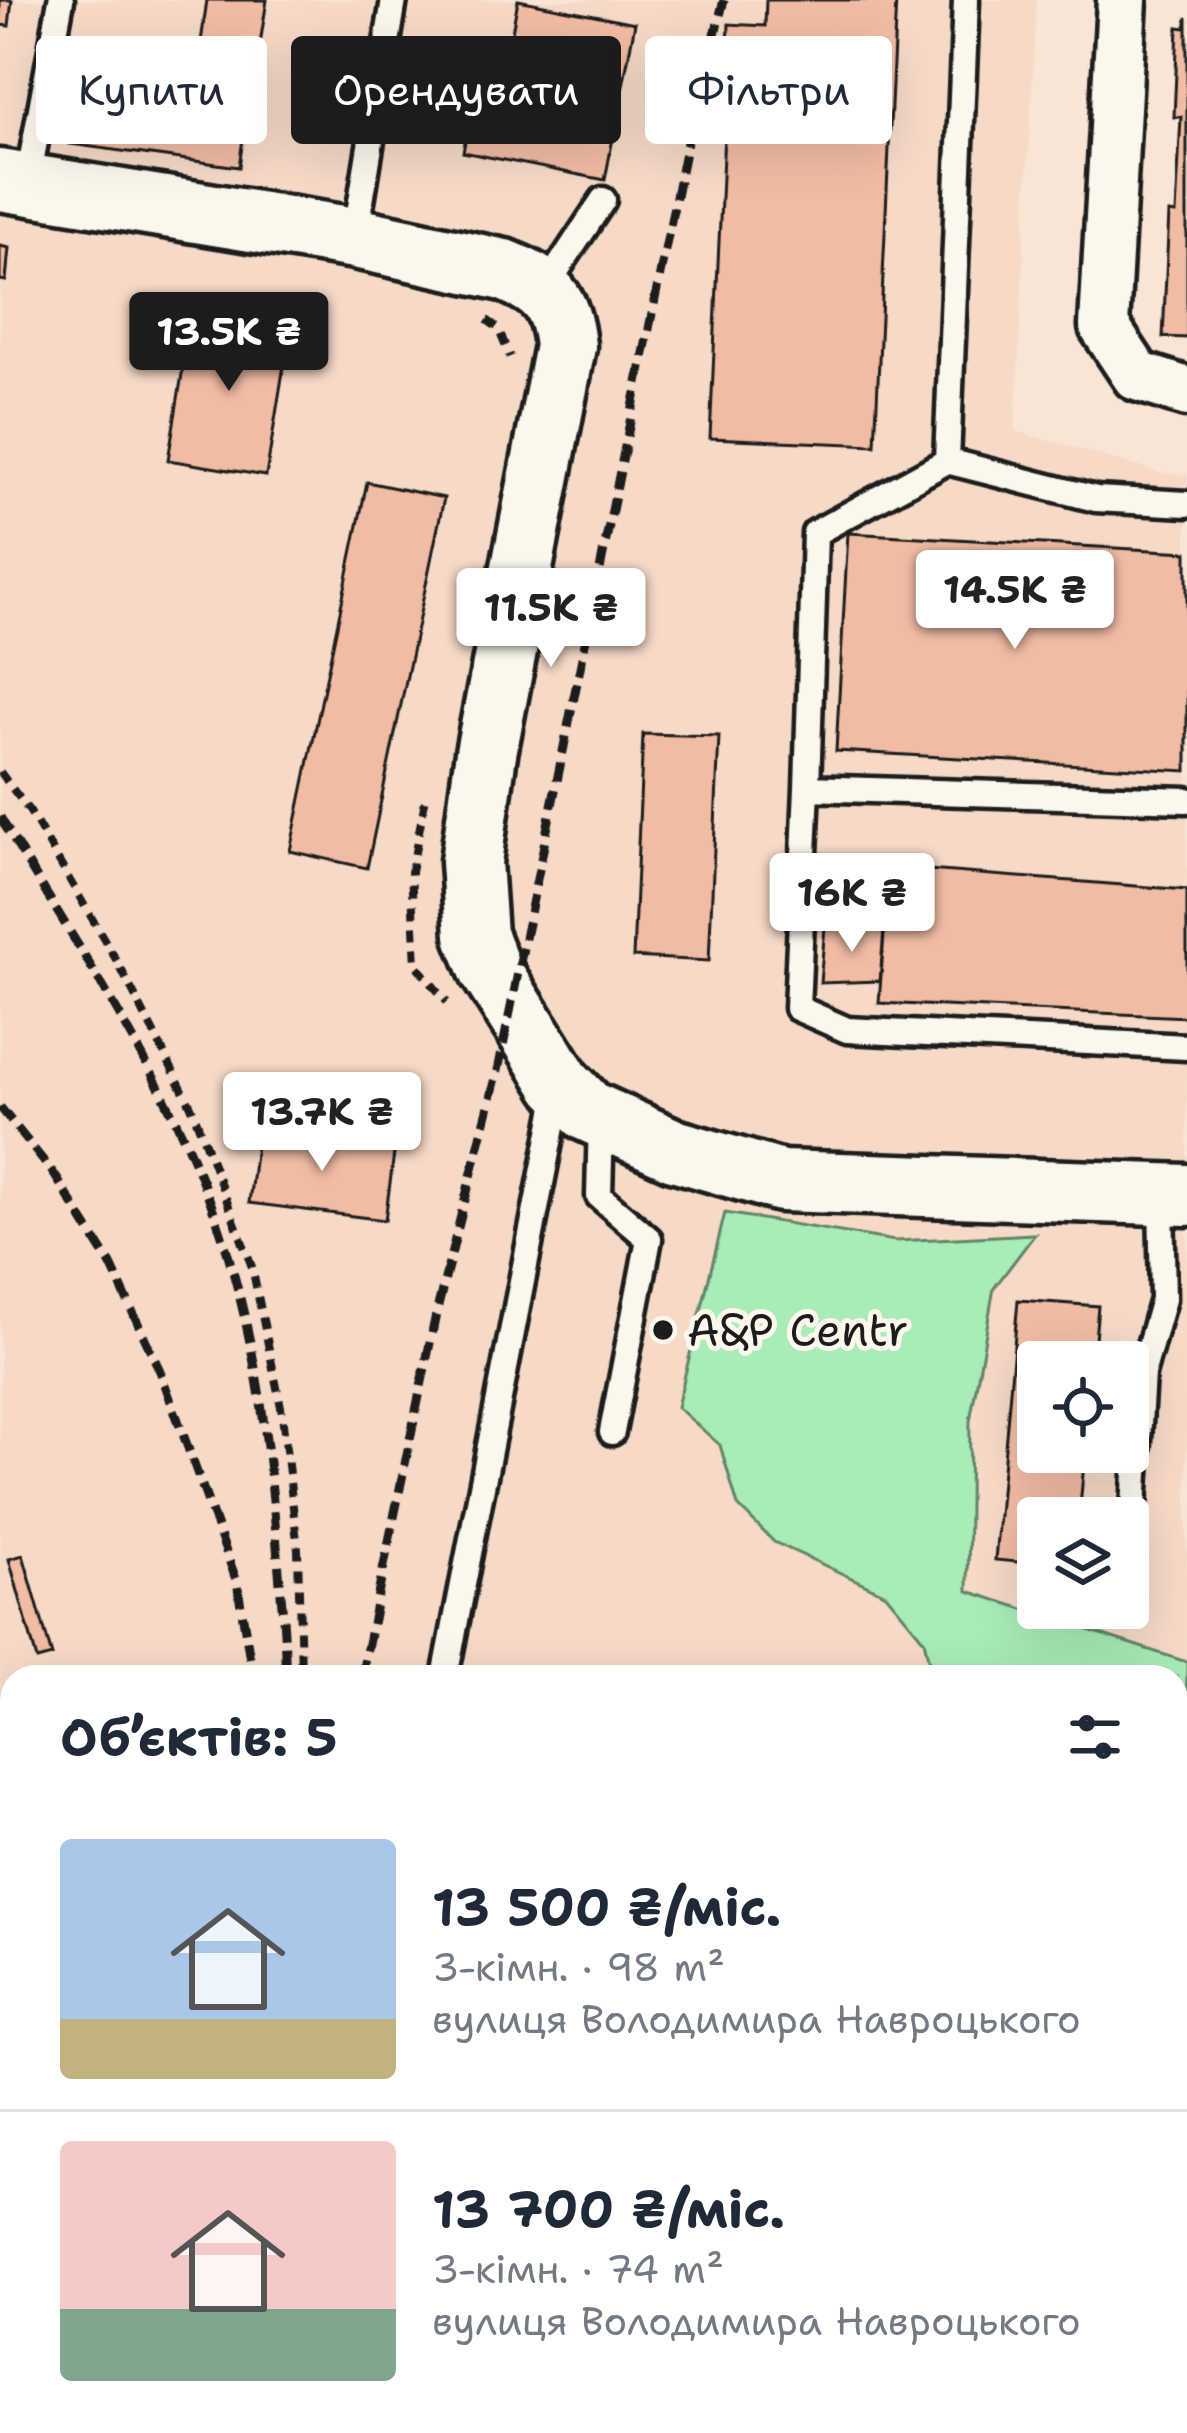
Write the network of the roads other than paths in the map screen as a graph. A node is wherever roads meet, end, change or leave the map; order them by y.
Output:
1 (61, 0) edge
2 (394, 0) edge
3 (966, 0) edge
4 (1122, 0) edge
5 (13, 182) edge
6 (603, 200) dead end
7 (356, 238) junction
8 (543, 291) junction
9 (1187, 392) edge
10 (947, 461) junction
11 (1187, 504) edge
12 (807, 788) junction
13 (1187, 800) edge
14 (1187, 1047) edge
15 (581, 1100) junction
16 (1174, 1194) edge
17 (612, 1432) dead end
18 (1135, 1497) edge
19 (449, 1665) edge

1 - 5 lane
2 - 7 lane
3 - 10 lane
4 - 9 street
5 - 7 street
6 - 8 lane
7 - 8 street
8 - 15 street
10 - 11 lane
10 - 12 lane
12 - 13 lane
12 - 14 lane
15 - 16 street
15 - 17 lane
15 - 19 lane
16 - 18 lane

